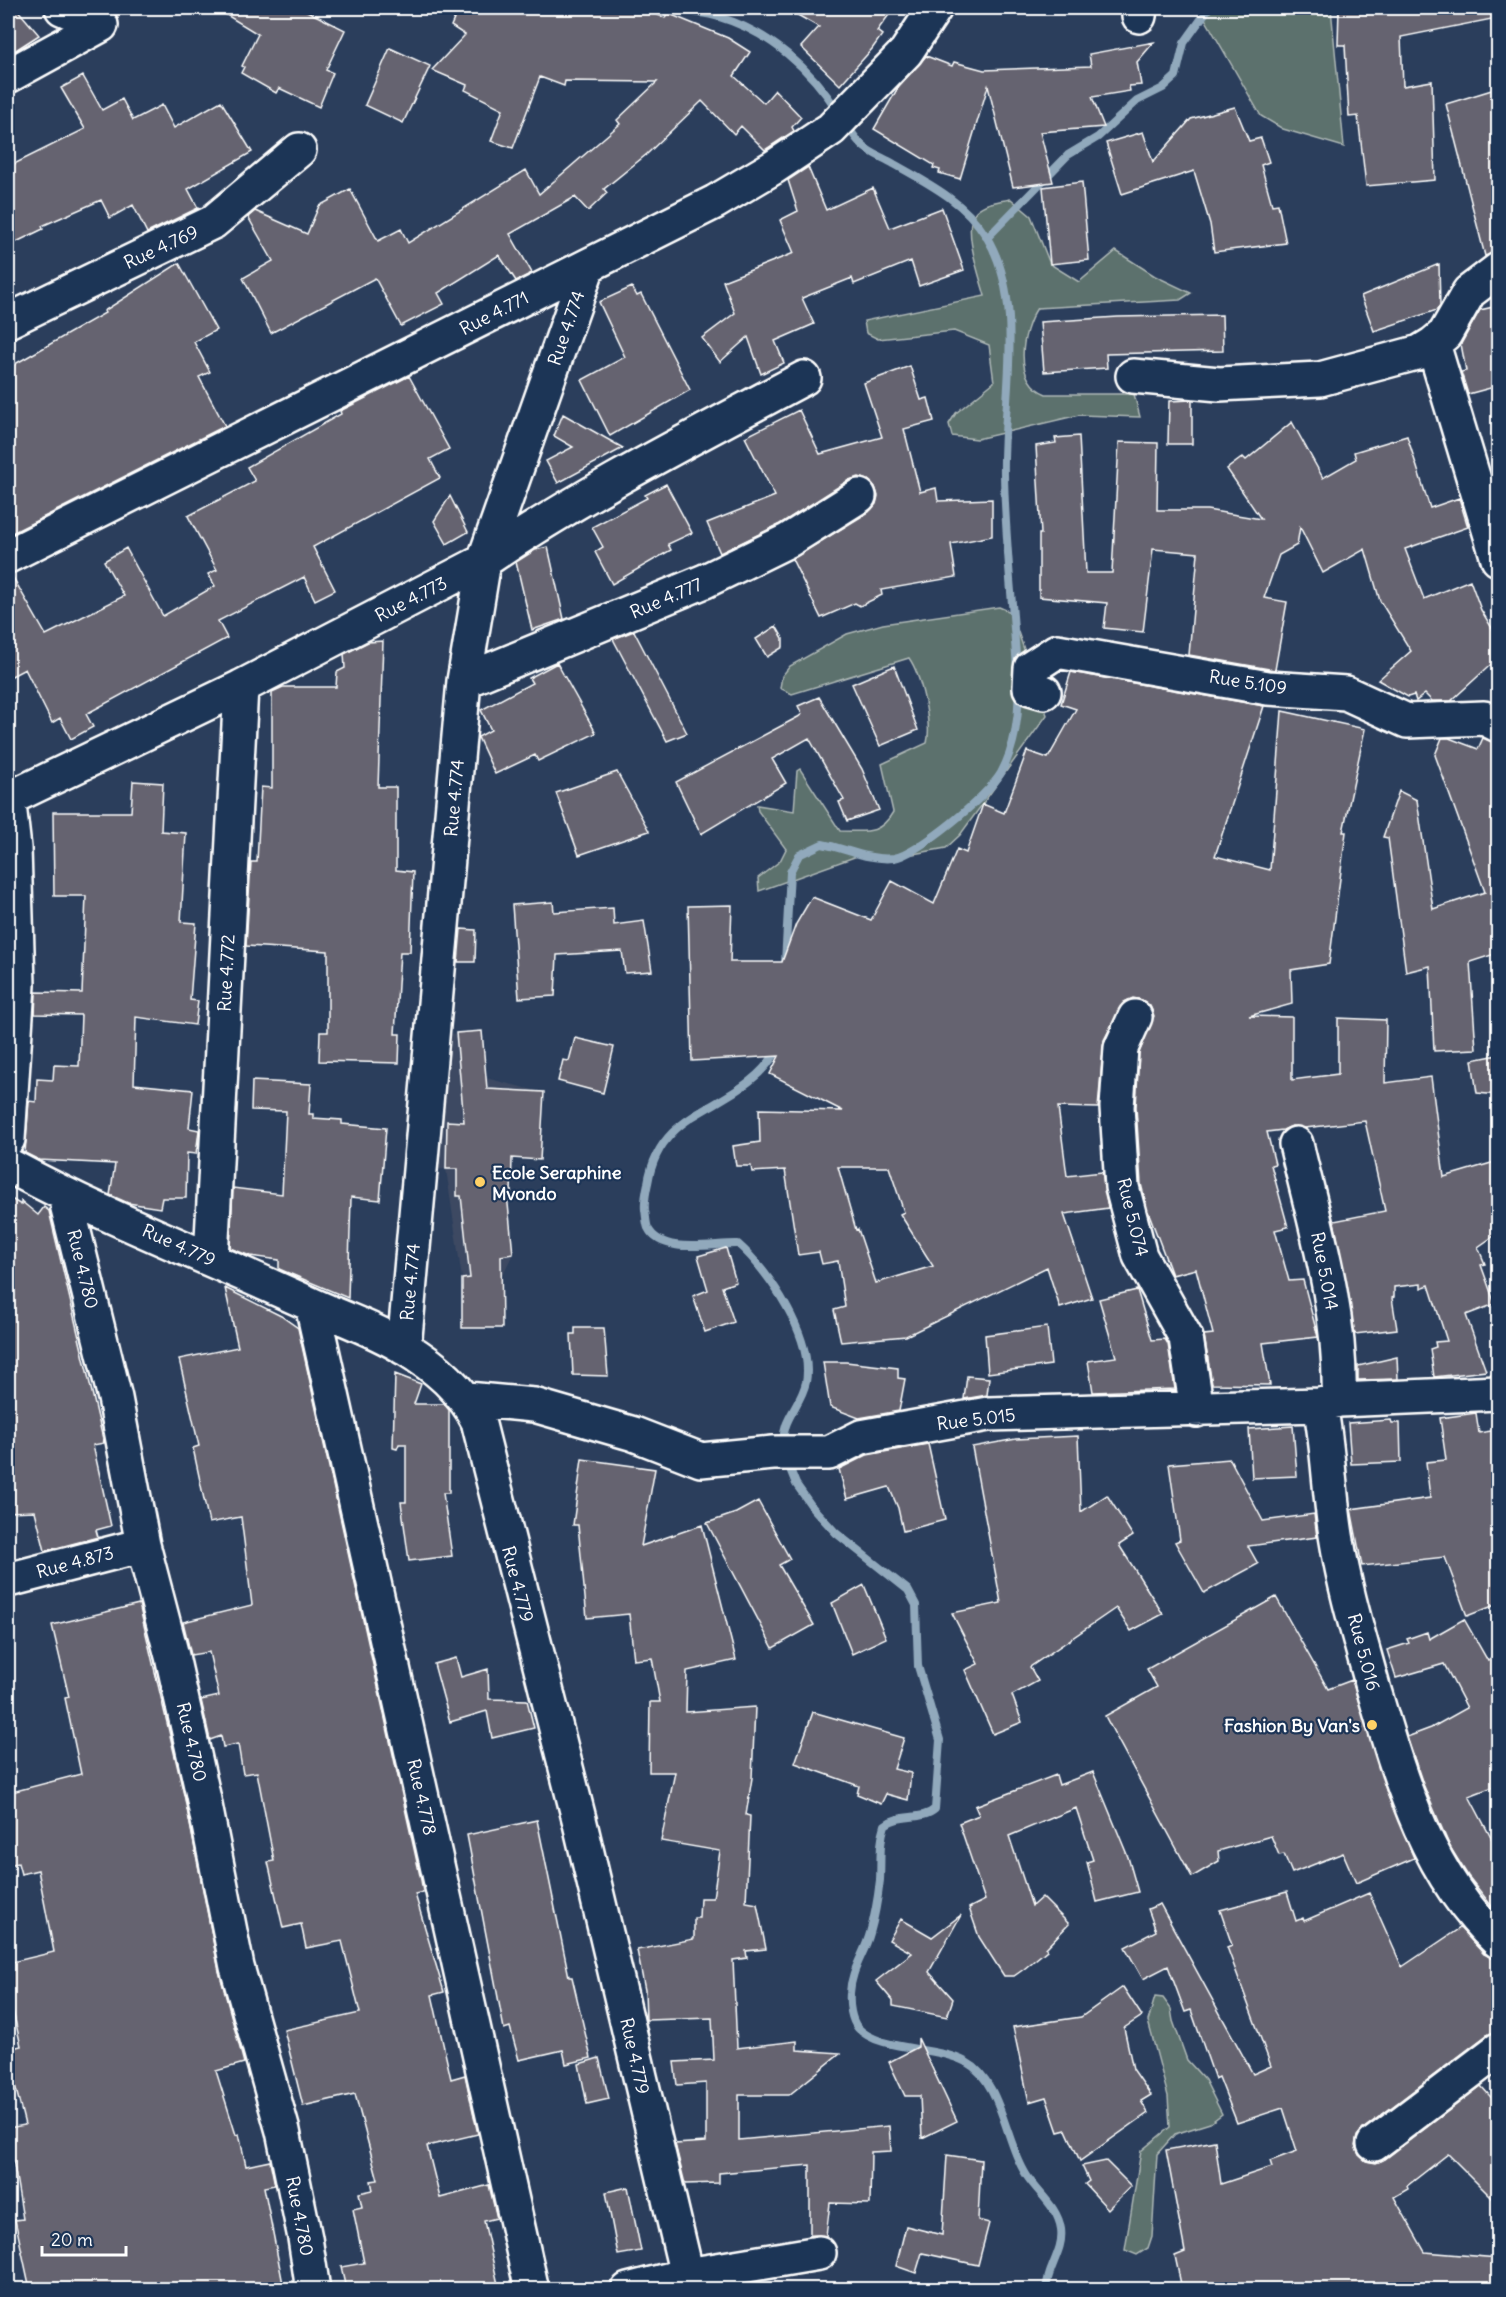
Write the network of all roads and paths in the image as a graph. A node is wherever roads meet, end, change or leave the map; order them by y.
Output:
1 (62, 8) edge
2 (934, 8) edge
3 (8, 76) edge
4 (299, 150) dead end
5 (588, 266) junction
6 (1498, 270) edge
7 (8, 321) edge
8 (1433, 344) junction
9 (1133, 376) dead end
10 (804, 378) dead end
11 (859, 496) dead end
12 (8, 556) edge
13 (1498, 559) edge
14 (484, 561) junction
15 (464, 681) junction
16 (240, 687) junction
17 (1044, 692) dead end
18 (1498, 725) edge
19 (8, 798) edge
20 (1135, 1017) dead end
21 (8, 1139) edge
22 (1296, 1144) dead end
23 (8, 1165) edge
24 (65, 1196) junction
25 (211, 1258) junction
26 (312, 1305) junction
27 (404, 1348) junction
28 (1498, 1393) edge
29 (467, 1399) junction
30 (1330, 1402) junction
31 (1197, 1410) junction
32 (143, 1545) junction
33 (8, 1580) edge
34 (1498, 1941) edge
35 (1498, 2050) edge
36 (1374, 2144) dead end
37 (819, 2253) dead end
38 (687, 2275) junction
39 (722, 2279) edge
40 (313, 2289) edge
41 (532, 2289) edge
42 (628, 2289) edge

1 - 3 street
2 - 5 street, Rue 4.771
4 - 7 street, Rue 4.769
5 - 12 street, Rue 4.771
5 - 14 street, Rue 4.774
6 - 8 street
8 - 9 street
8 - 13 street
10 - 14 street, Rue 4.773
11 - 15 street, Rue 4.777
14 - 15 street, Rue 4.774
14 - 16 street, Rue 4.773
15 - 27 street, Rue 4.774
16 - 19 street, Rue 4.773
16 - 25 street, Rue 4.772
17 - 18 street, Rue 5.109
19 - 21 street
20 - 31 street, Rue 5.074
22 - 30 street, Rue 5.014
23 - 24 street, Rue 4.779
24 - 25 street, Rue 4.779
24 - 32 street, Rue 4.780
25 - 26 street, Rue 4.779
26 - 27 street, Rue 4.779
26 - 41 street, Rue 4.778
27 - 29 street, Rue 4.779
28 - 30 street, Rue 5.015
29 - 31 street, Rue 5.015
29 - 38 street, Rue 4.779
30 - 31 street, Rue 5.015
30 - 34 street, Rue 5.016
32 - 33 street, Rue 4.873
32 - 40 street, Rue 4.780
35 - 36 street
37 - 39 street
38 - 39 street
38 - 42 street

